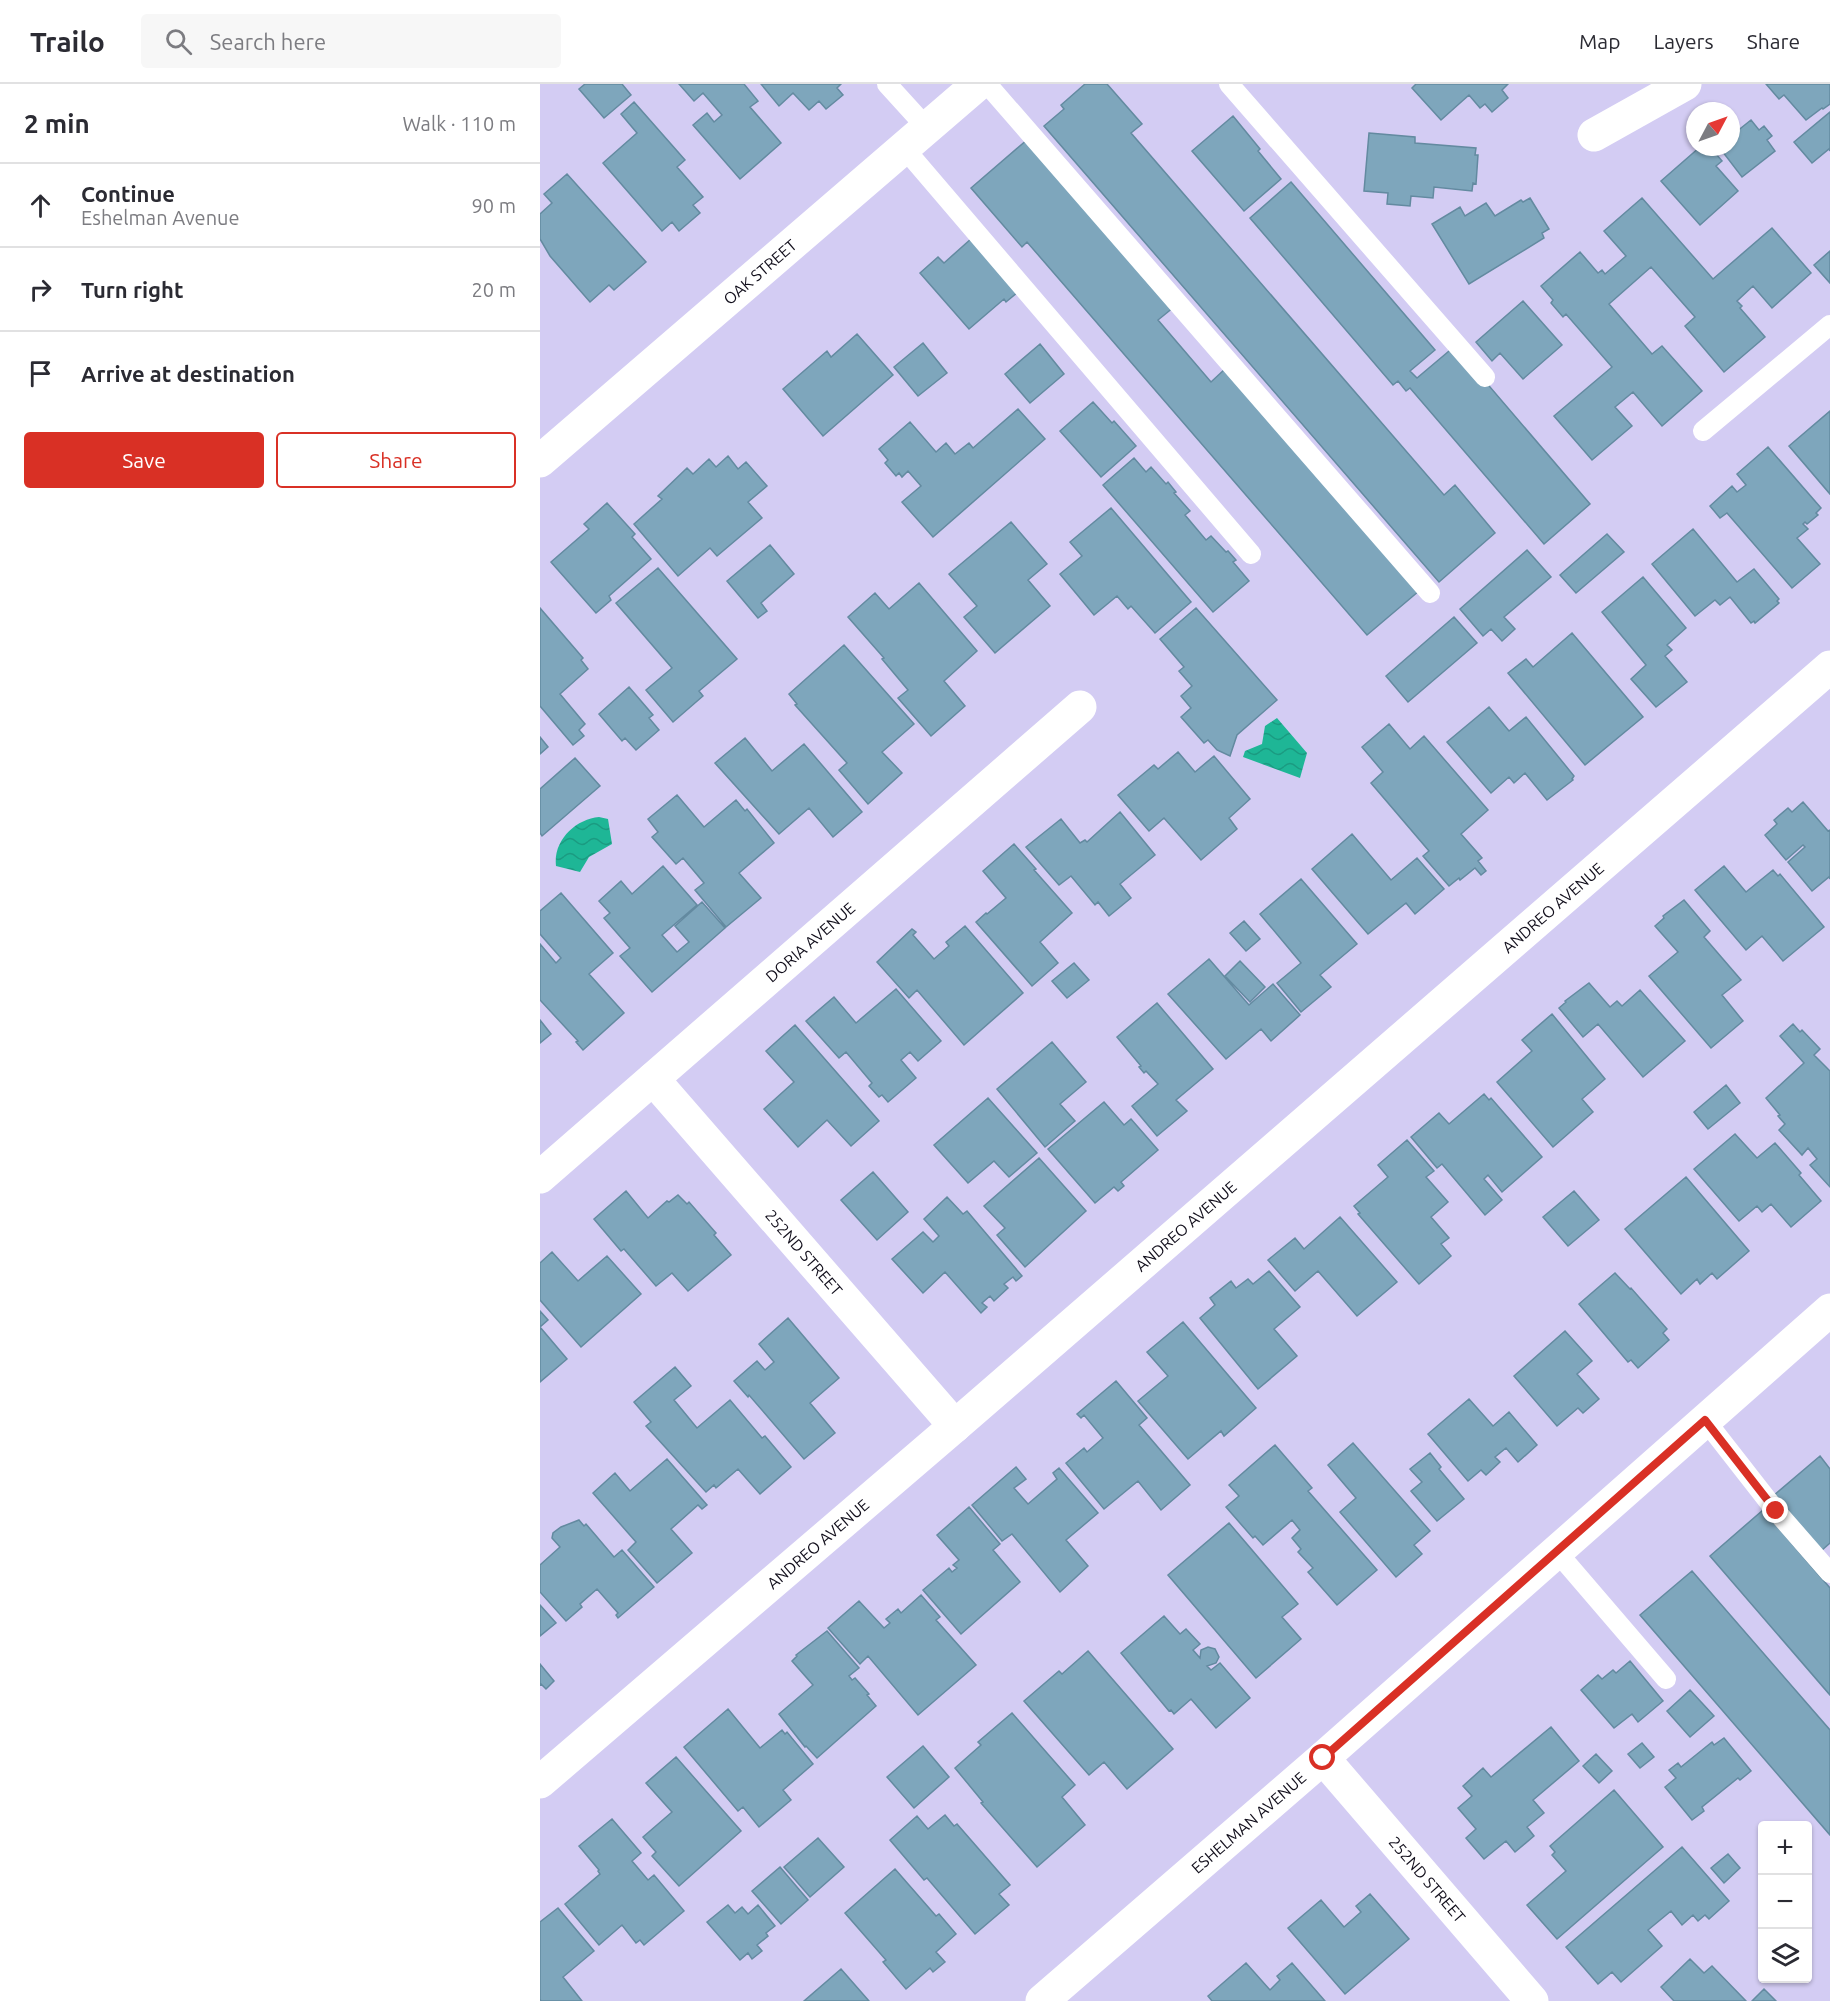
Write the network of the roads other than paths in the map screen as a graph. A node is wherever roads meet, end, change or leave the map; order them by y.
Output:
1 (888, 84) edge
2 (978, 84) edge
3 (987, 84) edge
4 (1229, 84) edge
5 (1685, 84) edge
6 (1594, 135) dead end
7 (915, 138) junction
8 (1830, 325) edge
9 (1485, 377) dead end
10 (1703, 431) dead end
11 (540, 460) edge
12 (1251, 554) dead end
13 (1430, 593) dead end
14 (1830, 667) edge
15 (1080, 707) dead end
16 (653, 1079) junction
17 (540, 1177) edge
18 (1830, 1310) edge
19 (1705, 1420) junction
20 (955, 1426) junction
21 (1557, 1552) junction
22 (1830, 1574) edge
23 (1666, 1679) dead end
24 (1323, 1758) junction
25 (540, 1782) edge
26 (1042, 2001) edge
27 (1532, 2001) edge

1 - 7 lane
2 - 7 street, OAK STREET
3 - 13 lane
4 - 9 lane
5 - 6 street
7 - 11 street, OAK STREET
7 - 12 lane
8 - 10 lane
14 - 20 street, ANDREO AVENUE
15 - 16 street, DORIA AVENUE
16 - 17 street, DORIA AVENUE
16 - 20 street, 252ND STREET
18 - 19 street, ESHELMAN AVENUE
19 - 21 street, ESHELMAN AVENUE
19 - 22 lane
20 - 25 street, ANDREO AVENUE
21 - 23 lane
21 - 24 street, ESHELMAN AVENUE
24 - 26 street, ESHELMAN AVENUE
24 - 27 street, 252ND STREET

